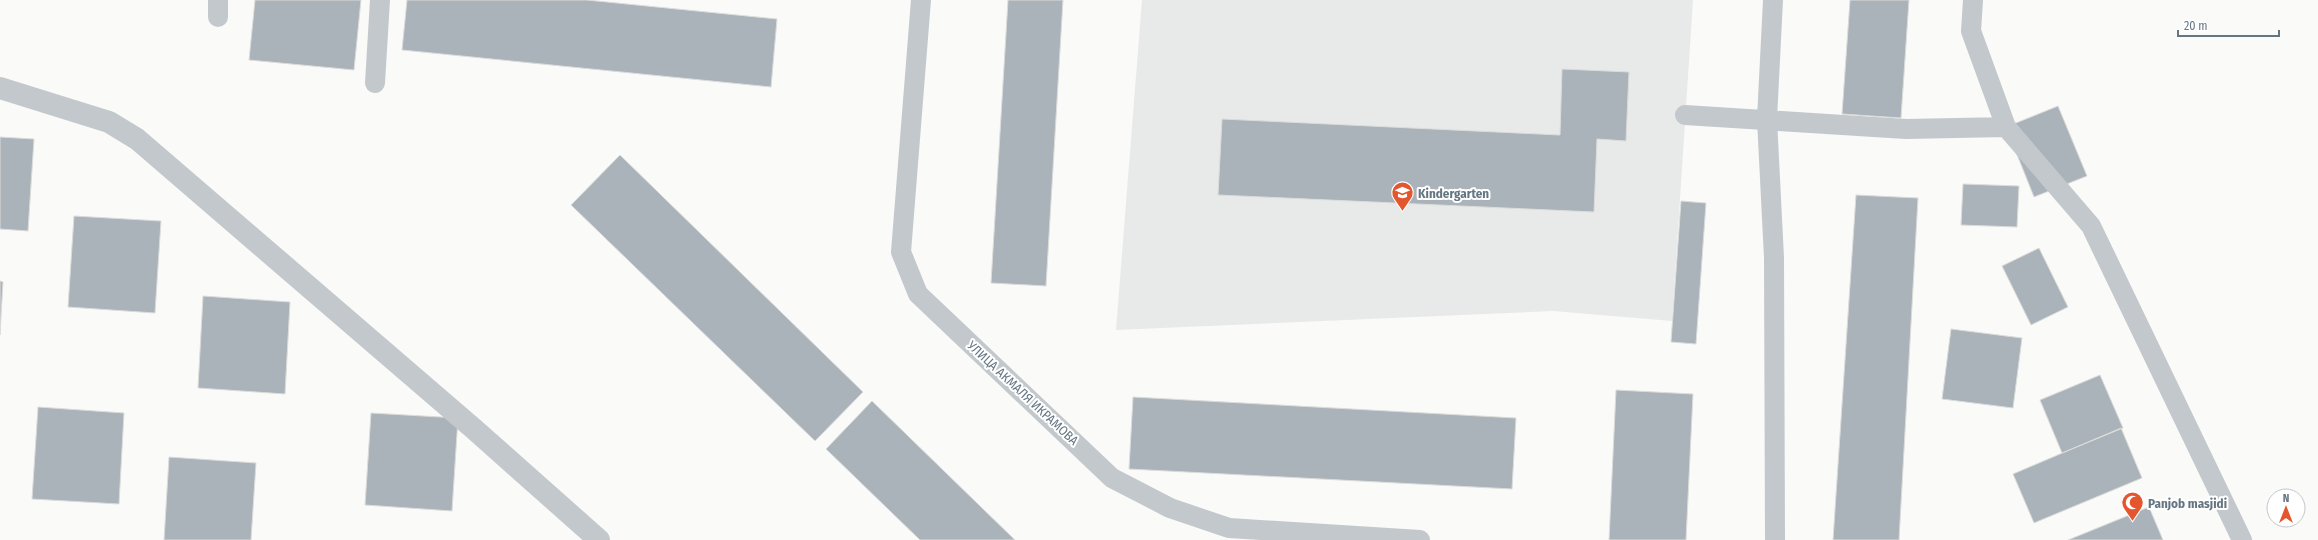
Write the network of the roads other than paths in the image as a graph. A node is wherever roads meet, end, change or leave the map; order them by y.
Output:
1 (380, 0) edge
2 (921, 0) edge
3 (1773, 0) edge
4 (1973, 0) edge
5 (375, 83) dead end
6 (0, 88) edge
7 (1685, 115) dead end
8 (1767, 119) junction
9 (2006, 127) junction
10 (599, 540) edge
11 (1420, 540) edge
12 (1775, 540) edge
13 (2242, 540) edge

1 - 5 lane
2 - 11 lane, УЛИЦА АКМАЛЯ ИКРАМОВА
3 - 8 lane
4 - 9 lane
6 - 10 street
7 - 8 lane
8 - 9 lane
8 - 12 lane
9 - 13 lane

